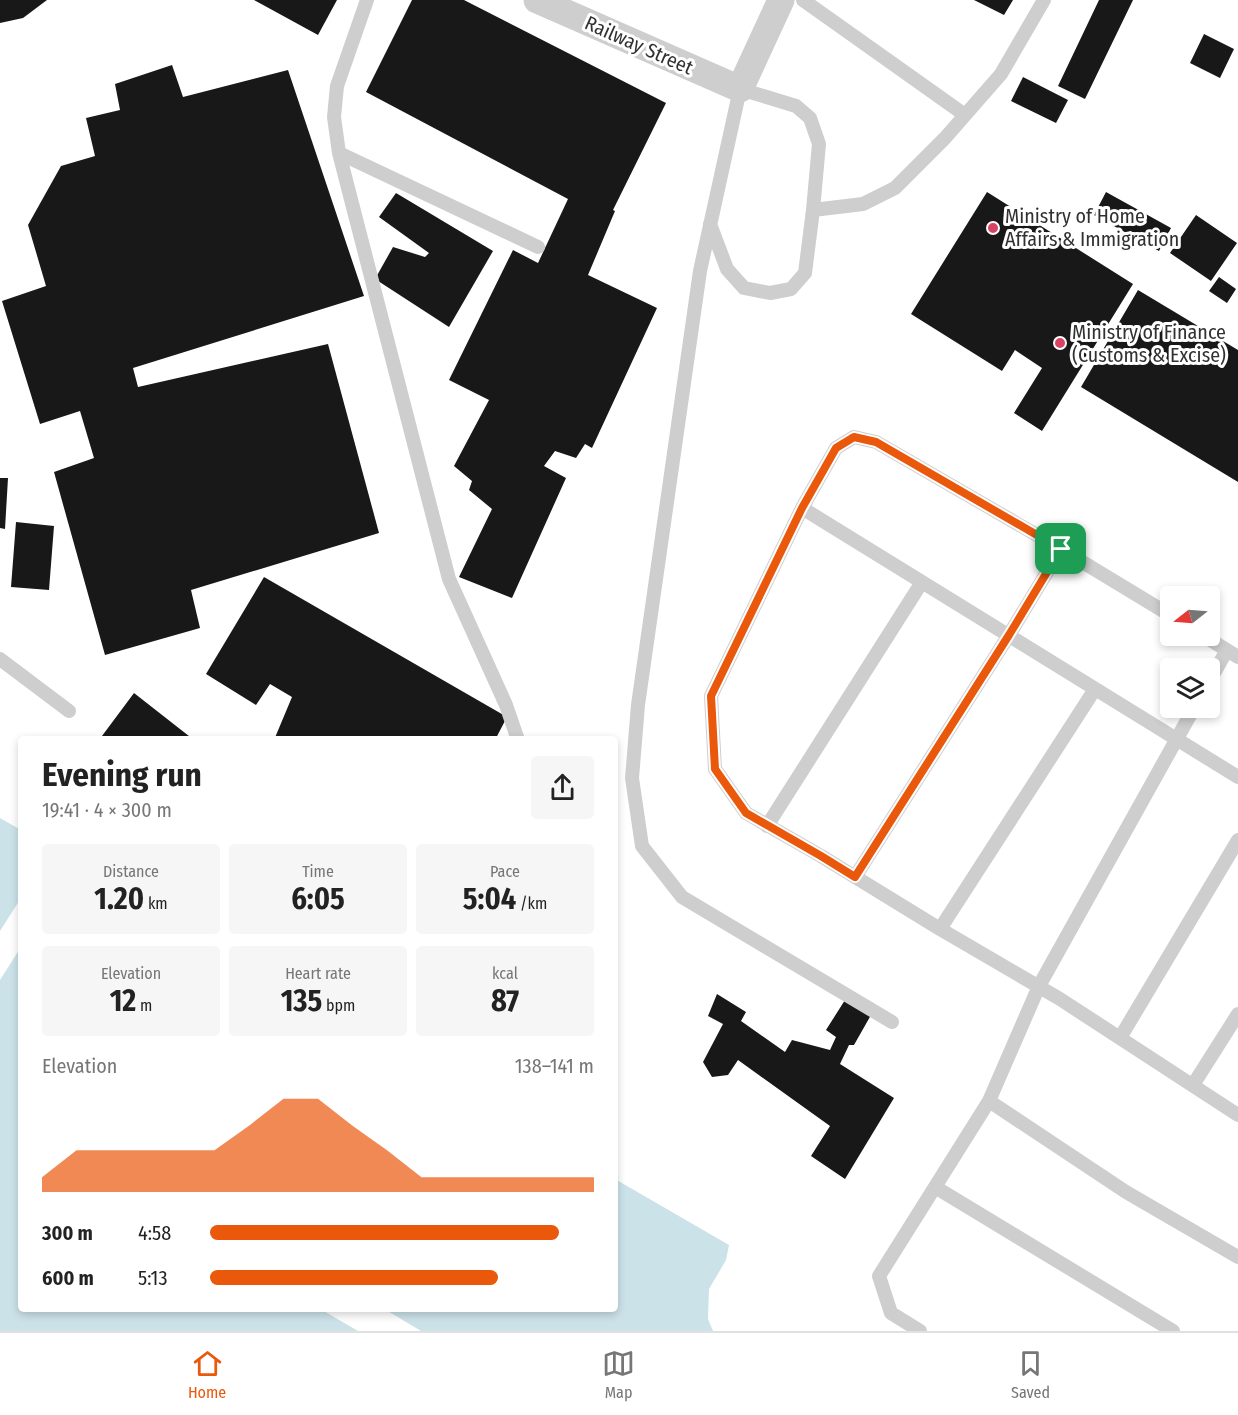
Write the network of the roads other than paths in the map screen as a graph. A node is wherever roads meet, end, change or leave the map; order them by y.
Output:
1 (367, 0) edge
2 (537, 0) edge
3 (780, 0) edge
4 (803, 0) edge
5 (1044, 0) edge
6 (740, 89) junction
7 (965, 115) junction
8 (339, 153) junction
9 (813, 210) junction
10 (710, 224) junction
11 (538, 248) dead end
12 (802, 508) junction
13 (1061, 549) junction
14 (922, 582) junction
15 (1160, 609) edge
16 (1009, 635) junction
17 (1220, 645) edge
18 (1233, 653) edge
19 (0, 658) edge
20 (1220, 669) edge
21 (1095, 689) junction
22 (69, 711) dead end
23 (1188, 718) edge
24 (517, 736) edge
25 (1176, 739) junction
26 (1238, 777) edge
27 (767, 826) junction
28 (1238, 840) edge
29 (855, 877) junction
30 (940, 929) junction
31 (1039, 986) junction
32 (1238, 1014) edge
33 (892, 1022) dead end
34 (1120, 1038) junction
35 (1193, 1085) junction
36 (989, 1101) junction
37 (1238, 1115) edge
38 (935, 1187) junction
39 (1238, 1257) edge
40 (920, 1331) edge
41 (1173, 1331) edge

1 - 8 lane
2 - 6 street, Railway Street
3 - 6 street
4 - 7 lane
5 - 7 lane
6 - 9 lane
6 - 10 lane
7 - 9 lane
8 - 11 lane
8 - 24 lane
9 - 10 lane
10 - 33 lane
12 - 13 lane
12 - 14 lane
12 - 27 lane
13 - 15 lane
13 - 16 lane
14 - 16 lane
14 - 27 lane
16 - 21 lane
16 - 29 lane
17 - 18 lane
18 - 20 lane
19 - 22 lane
21 - 25 lane
21 - 30 lane
23 - 25 lane
25 - 26 lane
25 - 31 lane
27 - 29 lane
28 - 34 lane
29 - 30 lane
30 - 31 lane
31 - 34 lane
31 - 36 lane
32 - 35 lane
34 - 35 lane
35 - 37 lane
36 - 38 lane
36 - 39 lane
38 - 40 lane
38 - 41 lane

